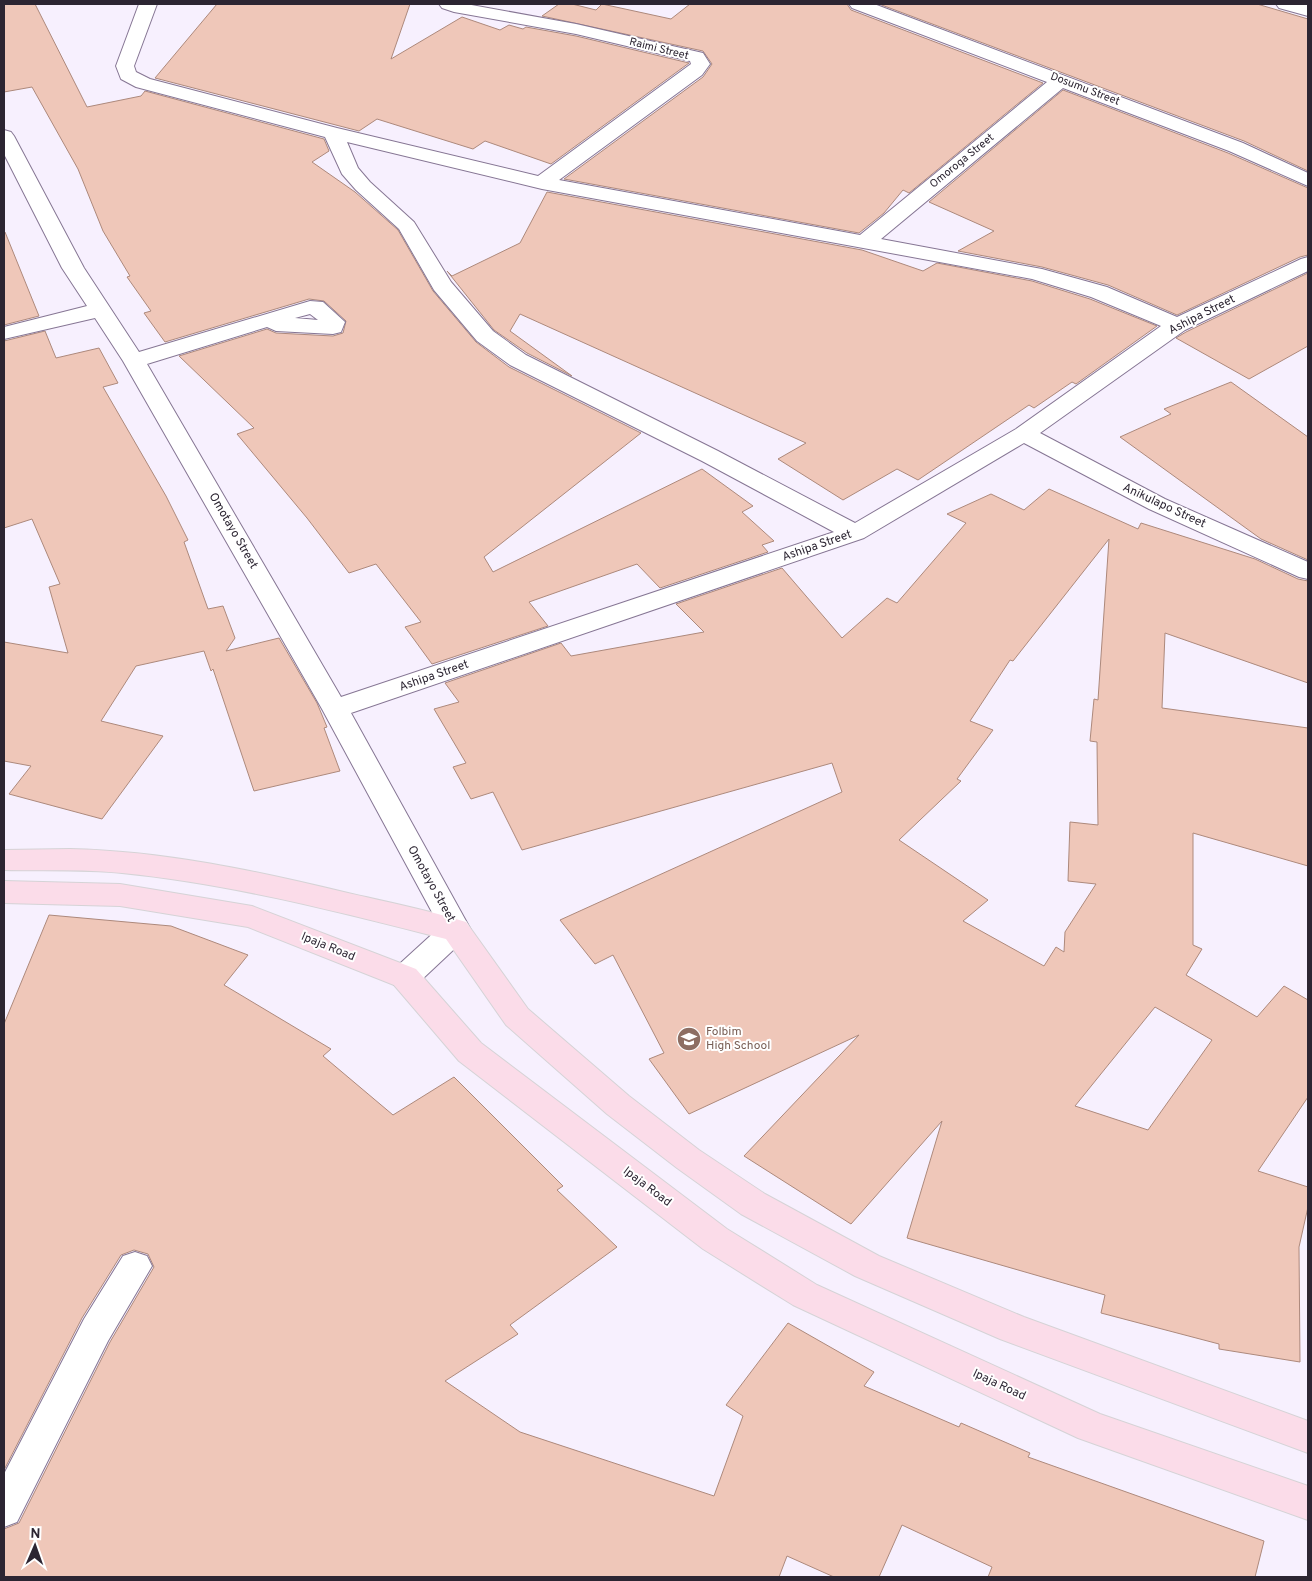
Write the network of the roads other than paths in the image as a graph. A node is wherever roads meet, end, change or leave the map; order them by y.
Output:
1 (148, 4) edge
2 (448, 4) edge
3 (858, 4) edge
4 (1285, 4) edge
5 (1308, 12) edge
6 (1061, 80) junction
7 (333, 133) junction
8 (4, 136) edge
9 (1308, 180) edge
10 (542, 183) junction
11 (864, 242) junction
12 (1308, 263) edge
13 (99, 310) junction
14 (276, 324) dead end
15 (1177, 325) junction
16 (4, 333) edge
17 (134, 361) junction
18 (1024, 434) junction
19 (855, 533) junction
20 (1308, 571) edge
21 (336, 709) junction
22 (4, 860) edge
23 (4, 892) edge
24 (456, 930) junction
25 (405, 978) junction
26 (135, 1266) dead end
27 (1308, 1437) edge
28 (1308, 1502) edge
29 (4, 1510) edge

1 - 7 street
2 - 10 street, Raimi Street
3 - 6 street, Dosumu Street
4 - 5 street
6 - 9 street, Dosumu Street
6 - 11 street, Omoroga Street
7 - 10 street
7 - 19 street
8 - 13 street, Omotayo Street
10 - 11 street
11 - 15 street
12 - 15 street, Ashipa Street
13 - 16 street
13 - 17 street, Omotayo Street
14 - 17 street
15 - 18 street, Ashipa Street
17 - 21 street, Omotayo Street
18 - 19 street, Ashipa Street
18 - 20 street, Anikulapo Street
19 - 21 street, Ashipa Street
21 - 24 street, Omotayo Street
22 - 24 main road
23 - 25 main road, Ipaja Road
24 - 25 street
24 - 27 main road
25 - 28 main road, Ipaja Road
26 - 29 street

